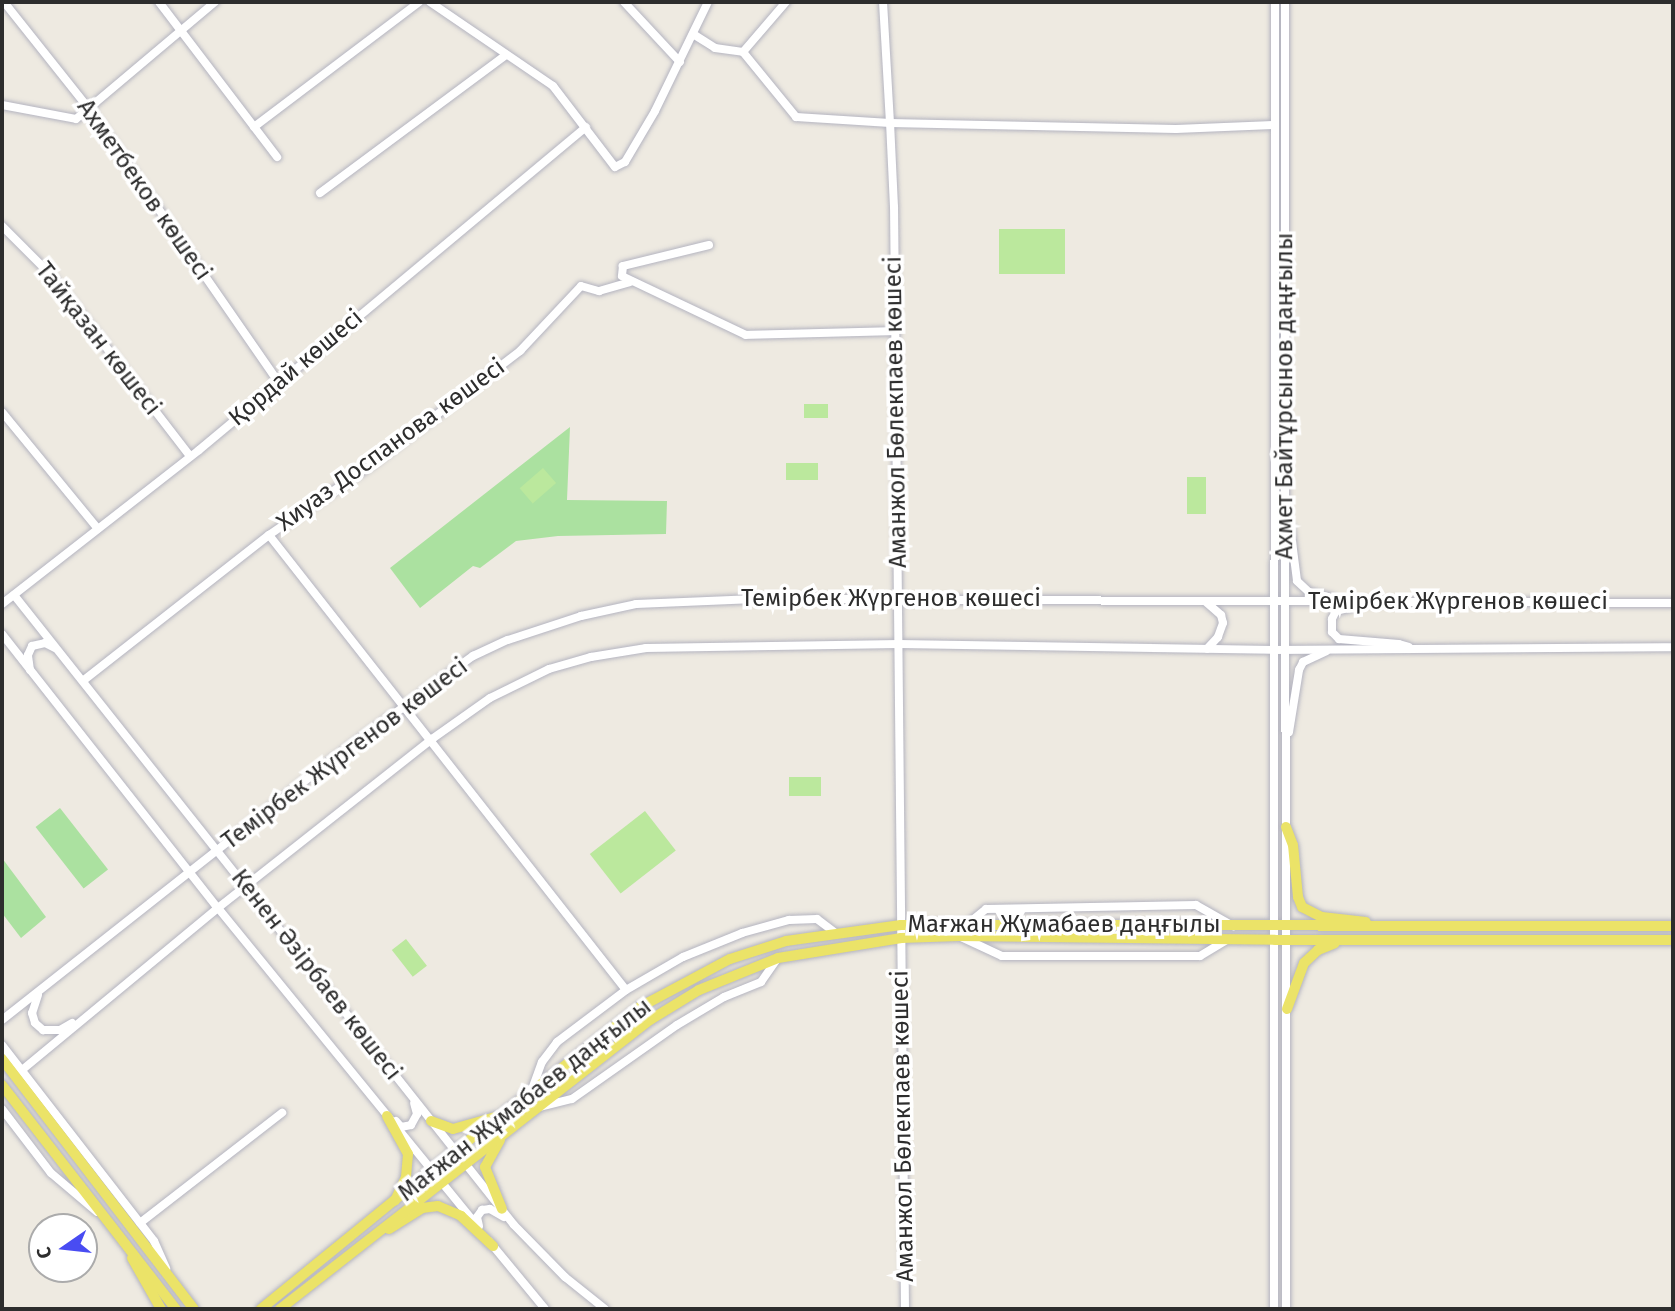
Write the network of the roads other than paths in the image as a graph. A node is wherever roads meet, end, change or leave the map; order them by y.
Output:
1 (4, 2) edge
2 (159, 2) edge
3 (215, 2) edge
4 (419, 2) edge
5 (430, 2) edge
6 (624, 2) edge
7 (708, 2) edge
8 (786, 2) edge
9 (883, 2) edge
10 (1275, 2) edge
11 (1286, 2) edge
12 (181, 31) junction
13 (693, 34) junction
14 (743, 52) junction
15 (506, 55) junction
16 (680, 62) junction
17 (2, 105) edge
18 (90, 110) junction
19 (890, 123) junction
20 (1273, 125) junction
21 (254, 127) junction
22 (586, 127) junction
23 (277, 157) dead end
24 (320, 193) dead end
25 (2, 226) edge
26 (709, 245) dead end
27 (630, 282) junction
28 (1276, 307) junction
29 (1286, 307) junction
30 (894, 331) junction
31 (278, 382) junction
32 (2, 412) edge
33 (190, 456) junction
34 (1286, 503) junction
35 (98, 529) junction
36 (269, 535) junction
37 (13, 595) junction
38 (898, 599) junction
39 (1205, 601) junction
40 (1273, 601) junction
41 (1286, 601) junction
42 (1340, 602) junction
43 (1420, 603) junction
44 (1673, 603) edge
45 (2, 604) edge
46 (2, 634) edge
47 (899, 644) junction
48 (1673, 647) edge
49 (1207, 649) junction
50 (1273, 650) junction
51 (1286, 650) junction
52 (1329, 650) junction
53 (1416, 650) junction
54 (61, 651) junction
55 (30, 670) junction
56 (84, 680) junction
57 (405, 706) junction
58 (432, 739) junction
59 (1286, 749) junction
60 (1286, 827) junction
61 (218, 850) junction
62 (190, 872) junction
63 (246, 886) junction
64 (218, 908) junction
65 (901, 925) junction
66 (965, 926) junction
67 (1233, 926) junction
68 (1280, 926) junction
69 (1377, 926) junction
70 (1673, 926) edge
71 (834, 932) junction
72 (959, 936) junction
73 (901, 938) junction
74 (1228, 939) junction
75 (1275, 940) junction
76 (1287, 940) junction
77 (1342, 940) junction
78 (1673, 940) edge
79 (778, 958) junction
80 (47, 984) junction
81 (625, 990) junction
82 (1287, 1009) junction
83 (88, 1013) junction
84 (2, 1020) edge
85 (2, 1045) edge
86 (2, 1059) edge
87 (22, 1070) junction
88 (402, 1083) junction
89 (2, 1085) edge
90 (531, 1094) junction
91 (537, 1108) junction
92 (2, 1109) edge
93 (282, 1113) dead end
94 (386, 1114) junction
95 (503, 1115) junction
96 (525, 1117) junction
97 (431, 1121) junction
98 (455, 1151) junction
99 (465, 1164) junction
100 (432, 1170) junction
101 (441, 1181) junction
102 (394, 1202) junction
103 (502, 1209) junction
104 (110, 1223) junction
105 (140, 1223) junction
106 (514, 1226) junction
107 (481, 1232) junction
108 (125, 1242) junction
109 (493, 1246) junction
110 (358, 1247) junction
111 (171, 1277) junction
112 (160, 1309) edge
113 (176, 1309) edge
114 (194, 1309) edge
115 (261, 1309) edge
116 (280, 1309) edge
117 (545, 1309) edge
118 (605, 1309) edge
119 (905, 1309) edge
120 (1274, 1309) edge
121 (1286, 1309) edge

1 - 18 street, Ахметбеков көшесі
2 - 12 street
3 - 12 street
4 - 21 street
5 - 15 street
6 - 16 street
7 - 13 street
8 - 14 street
9 - 19 street, Аманжол Бөлекпаев көшесі
10 - 20 street, Ахмет Байтұрсынов даңғылы
11 - 29 street, Ахмет Байтұрсынов даңғылы
12 - 18 street
12 - 21 street
13 - 14 street
13 - 16 street
14 - 19 street
15 - 22 street
15 - 24 street
16 - 22 street
17 - 18 street
18 - 31 street, Ахметбеков көшесі
19 - 20 street
19 - 30 street, Аманжол Бөлекпаев көшесі
20 - 28 street, Ахмет Байтұрсынов даңғылы
21 - 23 street
22 - 31 street, Қордай көшесі
25 - 33 street, Тайқазан көшесі
26 - 27 street
27 - 30 street
27 - 36 street, Хиуаз Доспанова көшесі
28 - 29 street
28 - 40 street, Ахмет Байтұрсынов даңғылы
29 - 34 street, Ахмет Байтұрсынов даңғылы
30 - 38 street, Аманжол Бөлекпаев көшесі
31 - 33 street, Қордай көшесі
32 - 35 street
33 - 35 street, Қордай көшесі
34 - 41 street, Ахмет Байтұрсынов даңғылы
34 - 42 street
35 - 37 street, Қордай көшесі
36 - 56 street
36 - 57 street, Хиуаз Доспанова көшесі
37 - 45 street, Қордай көшесі
37 - 54 street, Кенен Әзірбаев көшесі
38 - 39 street, Темірбек Жүргенов көшесі
38 - 47 street, Аманжол Бөлекпаев көшесі
38 - 57 street, Темірбек Жүргенов көшесі
39 - 40 street, Темірбек Жүргенов көшесі
39 - 49 street
40 - 41 street, Темірбек Жүргенов көшесі
40 - 50 street, Ахмет Байтұрсынов даңғылы
41 - 42 street, Темірбек Жүргенов көшесі
41 - 51 street, Ахмет Байтұрсынов даңғылы
42 - 43 street, Темірбек Жүргенов көшесі
43 - 44 street, Темірбек Жүргенов көшесі
43 - 53 street
46 - 55 street, Кенен Әзірбаев көшесі
47 - 49 street, Темірбек Жүргенов көшесі
47 - 58 street, Темірбек Жүргенов көшесі
47 - 65 street, Аманжол Бөлекпаев көшесі
48 - 53 street, Темірбек Жүргенов көшесі
49 - 50 street, Темірбек Жүргенов көшесі
50 - 51 street, Темірбек Жүргенов көшесі
50 - 68 street, Ахмет Байтұрсынов даңғылы
51 - 52 street, Темірбек Жүргенов көшесі
51 - 59 street, Ахмет Байтұрсынов даңғылы
52 - 53 street, Темірбек Жүргенов көшесі
52 - 59 street
54 - 55 street
54 - 56 street, Кенен Әзірбаев көшесі
55 - 62 street, Кенен Әзірбаев көшесі
56 - 61 street, Кенен Әзірбаев көшесі
57 - 58 street, Хиуаз Доспанова көшесі
57 - 61 street, Темірбек Жүргенов көшесі
58 - 63 street, Темірбек Жүргенов көшесі
58 - 81 street, Хиуаз Доспанова көшесі
59 - 60 street, Ахмет Байтұрсынов даңғылы
60 - 68 street, Ахмет Байтұрсынов даңғылы
60 - 69 main road
61 - 62 street, Темірбек Жүргенов көшесі
61 - 63 street, Кенен Әзірбаев көшесі
62 - 64 street, Кенен Әзірбаев көшесі
62 - 80 street, Темірбек Жүргенов көшесі
63 - 64 street, Темірбек Жүргенов көшесі
63 - 88 street, Кенен Әзірбаев көшесі
64 - 83 street, Темірбек Жүргенов көшесі
64 - 94 street, Кенен Әзірбаев көшесі
65 - 66 main road, Мағжан Жұмабаев даңғылы
65 - 71 main road, Мағжан Жұмабаев даңғылы
65 - 73 street, Аманжол Бөлекпаев көшесі
66 - 67 main road, Мағжан Жұмабаев даңғылы
66 - 67 street
67 - 68 main road, Мағжан Жұмабаев даңғылы
68 - 69 main road, Мағжан Жұмабаев даңғылы
68 - 75 street, Ахмет Байтұрсынов даңғылы
68 - 76 street, Ахмет Байтұрсынов даңғылы
69 - 70 main road
71 - 81 street
71 - 90 main road, Мағжан Жұмабаев даңғылы
72 - 73 main road, Мағжан Жұмабаев даңғылы
72 - 74 main road, Мағжан Жұмабаев даңғылы
72 - 74 street
73 - 79 main road, Мағжан Жұмабаев даңғылы
73 - 119 street, Аманжол Бөлекпаев көшесі
74 - 75 main road, Мағжан Жұмабаев даңғылы
75 - 76 main road, Мағжан Жұмабаев даңғылы
75 - 120 street, Ахмет Байтұрсынов даңғылы
76 - 77 main road, Мағжан Жұмабаев даңғылы
76 - 82 street, Ахмет Байтұрсынов даңғылы
77 - 78 main road, Мағжан Жұмабаев даңғылы
77 - 82 main road
79 - 91 main road, Мағжан Жұмабаев даңғылы
79 - 91 street
80 - 83 street
80 - 84 street, Темірбек Жүргенов көшесі
81 - 90 street
82 - 121 street, Ахмет Байтұрсынов даңғылы
83 - 87 street
85 - 87 street
86 - 111 main road
87 - 105 street
88 - 94 street
88 - 97 street, Кенен Әзірбаев көшесі
89 - 104 main road
90 - 95 main road, Мағжан Жұмабаев даңғылы
91 - 96 main road, Мағжан Жұмабаев даңғылы
92 - 104 street
93 - 105 street
94 - 100 street, Кенен Әзірбаев көшесі
94 - 102 main road
95 - 97 main road
95 - 98 main road, Мағжан Жұмабаев даңғылы
96 - 99 main road, Мағжан Жұмабаев даңғылы
96 - 103 main road
97 - 98 street, Кенен Әзірбаев көшесі
98 - 99 street, Кенен Әзірбаев көшесі
98 - 100 main road, Мағжан Жұмабаев даңғылы
99 - 101 main road, Мағжан Жұмабаев даңғылы
99 - 103 street, Кенен Әзірбаев көшесі
100 - 101 street, Кенен Әзірбаев көшесі
100 - 102 main road, Мағжан Жұмабаев даңғылы
101 - 107 street
101 - 110 main road, Мағжан Жұмабаев даңғылы
102 - 115 main road, Мағжан Жұмабаев даңғылы
103 - 106 street, Кенен Әзірбаев көшесі
104 - 108 main road
105 - 111 street
106 - 107 street
106 - 118 street, Кенен Әзірбаев көшесі
107 - 109 street
108 - 112 main road
108 - 113 main road
109 - 110 main road
109 - 117 street
110 - 116 main road, Мағжан Жұмабаев даңғылы
111 - 114 main road

